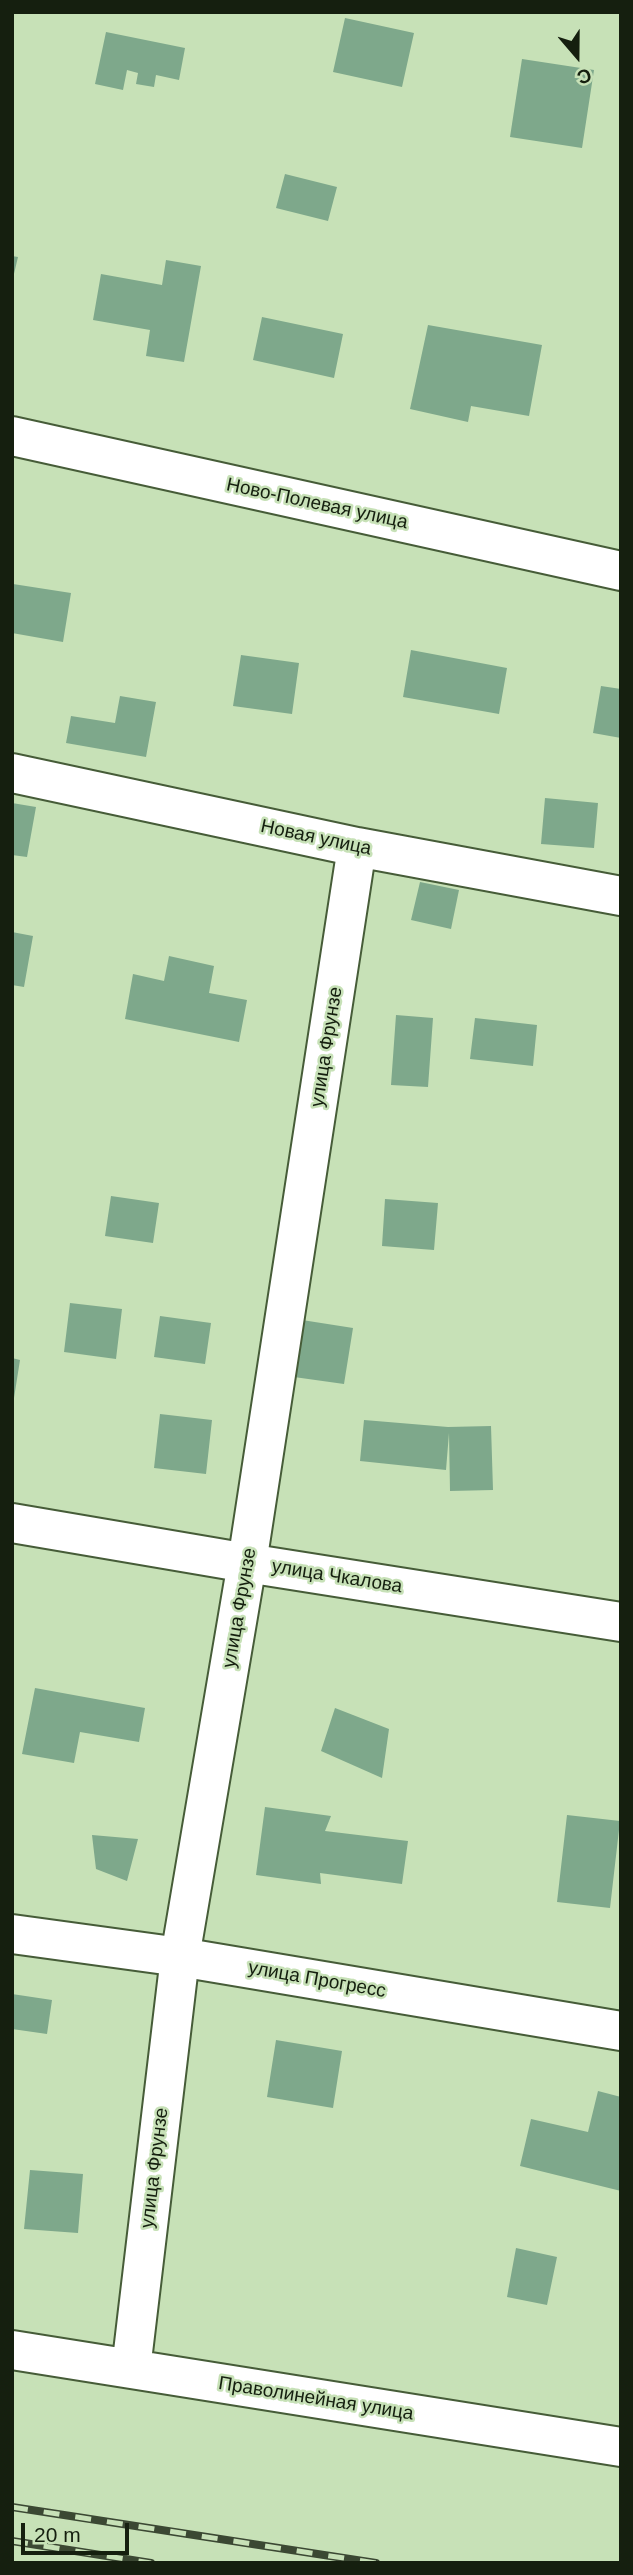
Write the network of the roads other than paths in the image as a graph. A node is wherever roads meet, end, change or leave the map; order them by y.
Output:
1 (12, 436) edge
2 (621, 571) edge
3 (12, 774) edge
4 (358, 847) junction
5 (621, 896) edge
6 (12, 1523) edge
7 (247, 1563) junction
8 (621, 1620) edge
9 (12, 1934) edge
10 (180, 1957) junction
11 (621, 2031) edge
12 (12, 2350) edge
13 (131, 2369) junction
14 (621, 2447) edge

1 - 2 street, Ново-Полевая улица
3 - 4 street, Новая улица
4 - 5 street, Новая улица
4 - 7 street, улица Фрунзе
6 - 7 street, улица Чкалова
7 - 8 street, улица Чкалова
7 - 10 street, улица Фрунзе
9 - 10 street, улица Прогресс
10 - 11 street, улица Прогресс
10 - 13 street, улица Фрунзе
12 - 13 street, Праволинейная улица
13 - 14 street, Праволинейная улица

